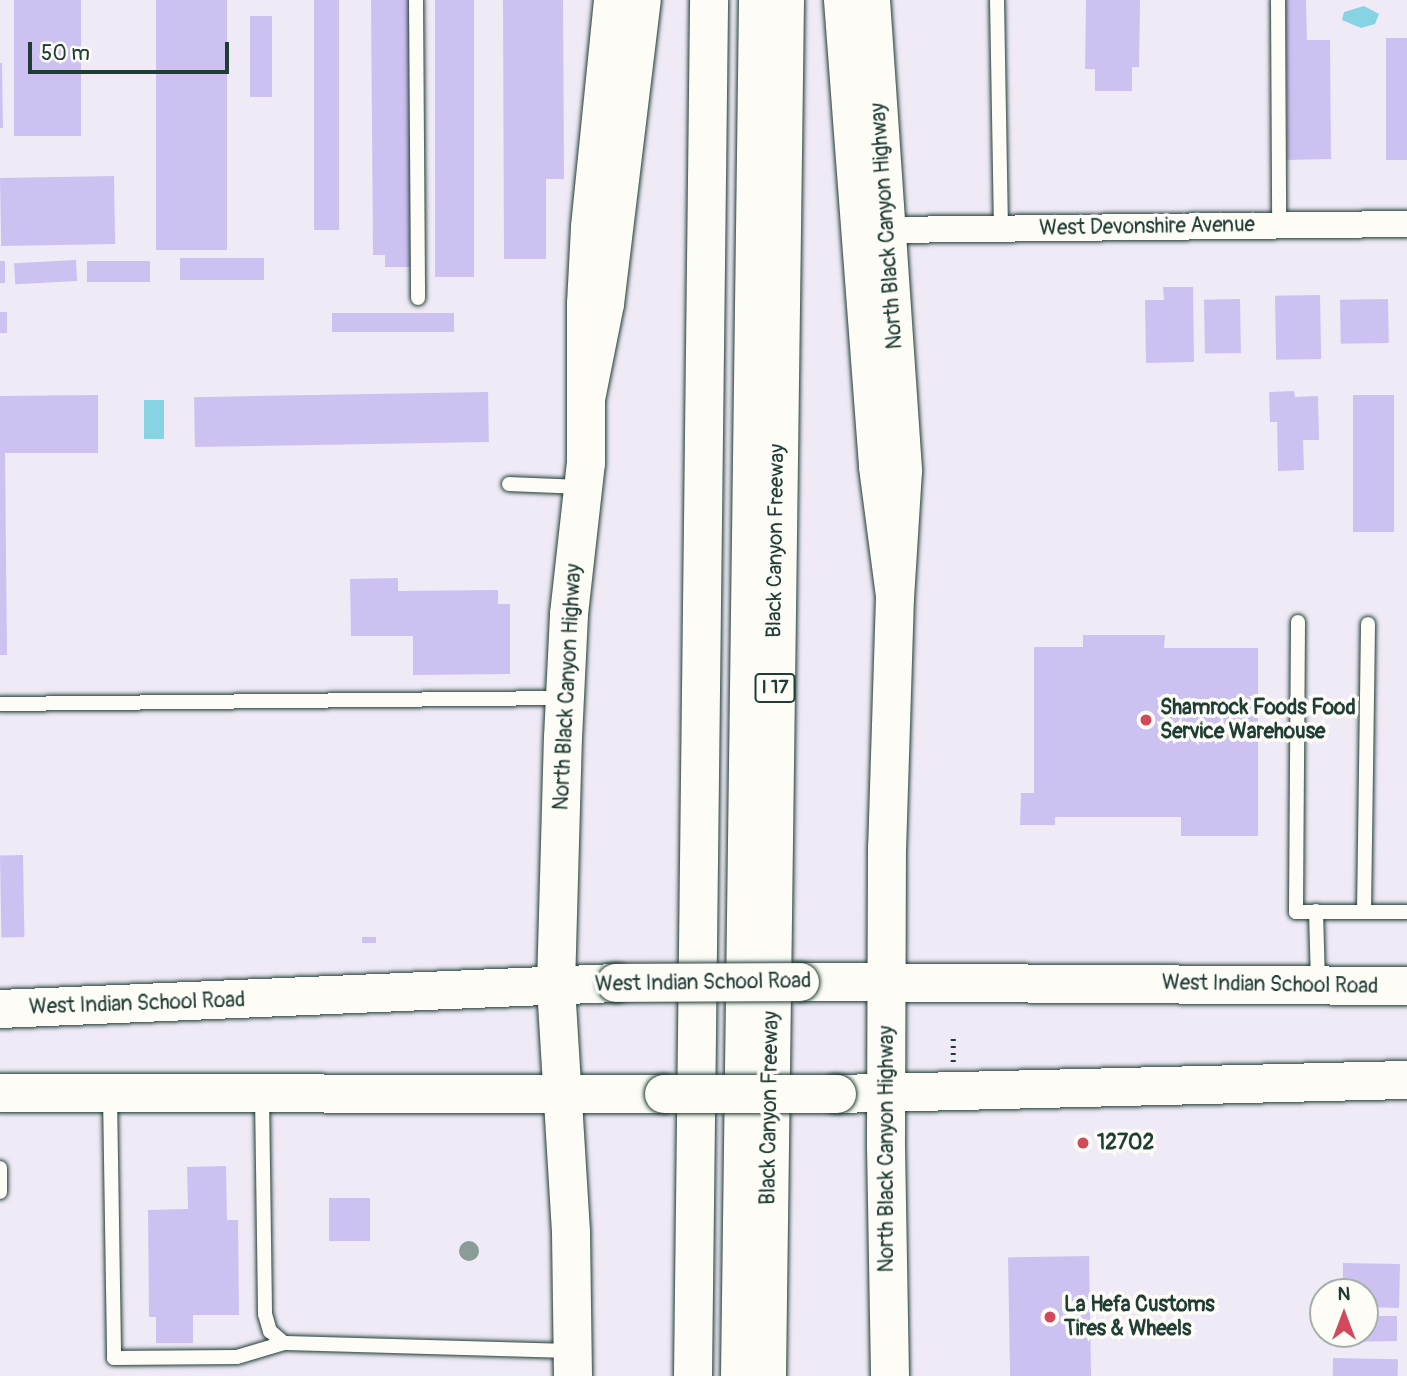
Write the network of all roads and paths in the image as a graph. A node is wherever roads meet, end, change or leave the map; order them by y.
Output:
1 (416, 0) edge
2 (613, 0) edge
3 (642, 0) edge
4 (709, 0) edge
5 (758, 0) edge
6 (785, 0) edge
7 (843, 0) edge
8 (871, 0) edge
9 (997, 0) edge
10 (1278, 0) edge
11 (1407, 224) edge
12 (1279, 226) junction
13 (1001, 229) junction
14 (886, 230) junction
15 (418, 298) dead end
16 (586, 399) junction
17 (509, 484) dead end
18 (584, 487) junction
19 (895, 597) junction
20 (1298, 622) dead end
21 (1368, 624) dead end
22 (565, 698) junction
23 (0, 704) edge
24 (1316, 911) junction
25 (1364, 912) junction
26 (1407, 912) edge
27 (887, 981) junction
28 (556, 986) junction
29 (1318, 986) junction
30 (1407, 986) edge
31 (0, 1009) edge
32 (1407, 1080) edge
33 (0, 1093) edge
34 (110, 1093) junction
35 (262, 1094) junction
36 (563, 1094) junction
37 (886, 1094) junction
38 (0, 1168) edge
39 (0, 1192) edge
40 (284, 1343) junction
41 (573, 1363) edge
42 (693, 1376) edge
43 (740, 1376) edge
44 (767, 1376) edge
45 (890, 1376) edge

1 - 15 lane
2 - 16 main road, North Black Canyon Highway
3 - 16 main road
4 - 42 main road
5 - 43 main road
6 - 44 main road, Black Canyon Freeway / I 17
7 - 19 main road
8 - 14 main road, North Black Canyon Highway
9 - 13 lane
10 - 12 lane
11 - 12 street, West Devonshire Avenue
12 - 13 street, West Devonshire Avenue
13 - 14 street, West Devonshire Avenue
14 - 19 main road, North Black Canyon Highway
16 - 18 main road, North Black Canyon Highway
17 - 18 lane
18 - 22 main road, North Black Canyon Highway
19 - 27 main road, North Black Canyon Highway
20 - 24 lane
21 - 25 lane
22 - 23 lane
22 - 28 main road, North Black Canyon Highway
24 - 25 lane
24 - 29 lane
25 - 26 lane
27 - 28 main road, West Indian School Road, bridge
27 - 29 main road, West Indian School Road
27 - 37 main road, North Black Canyon Highway
28 - 31 main road, West Indian School Road
28 - 36 main road, North Black Canyon Highway
29 - 30 main road, West Indian School Road
32 - 37 main road
33 - 34 main road
34 - 35 main road
34 - 40 lane
35 - 36 main road
35 - 40 lane
36 - 37 main road, bridge
36 - 41 main road, North Black Canyon Highway
37 - 45 main road, North Black Canyon Highway
38 - 39 lane
40 - 41 lane

